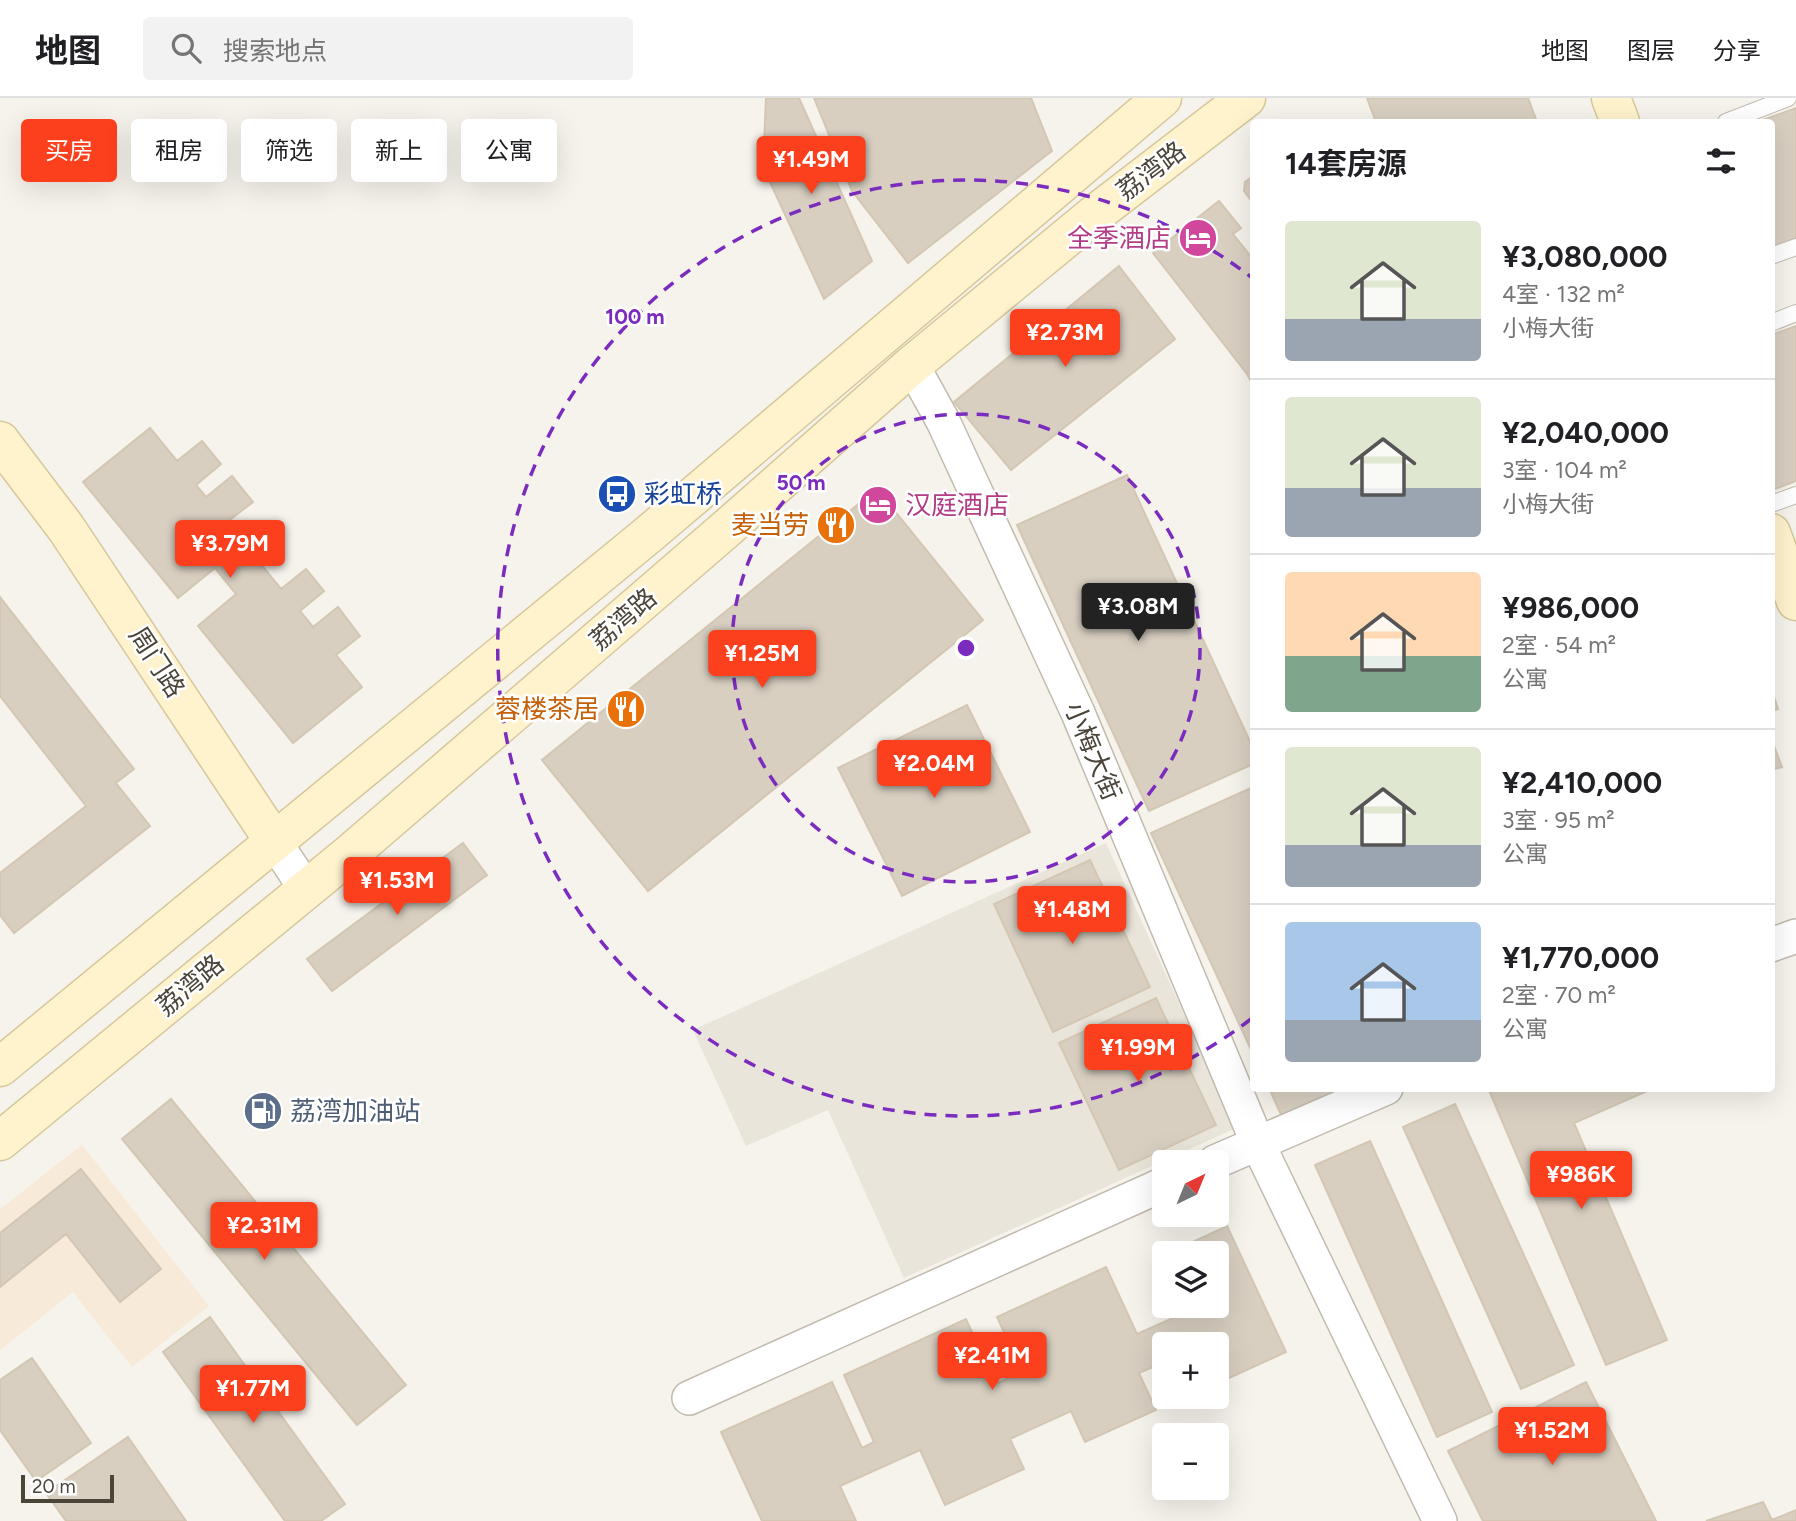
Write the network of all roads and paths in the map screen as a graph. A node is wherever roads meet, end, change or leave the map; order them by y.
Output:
1 (1162, 98) edge
2 (1246, 98) edge
3 (1611, 98) edge
4 (1788, 98) edge
5 (1619, 119) edge
6 (1734, 119) edge
7 (1796, 247) edge
8 (1775, 255) edge
9 (1796, 313) edge
10 (1775, 321) edge
11 (912, 365) junction
12 (0, 441) edge
13 (1796, 495) edge
14 (1775, 503) edge
15 (1775, 544) edge
16 (1796, 601) edge
17 (274, 841) junction
18 (306, 889) junction
19 (1796, 936) edge
20 (1775, 944) edge
21 (0, 1067) edge
22 (1377, 1092) edge
23 (0, 1141) edge
24 (1258, 1144) junction
25 (1229, 1156) edge
26 (1152, 1189) edge
27 (689, 1398) dead end
28 (1440, 1521) edge

1 - 17 main road, 荔湾路
2 - 11 main road, 荔湾路
3 - 5 main road
4 - 6 lane
7 - 8 lane
9 - 10 lane
11 - 18 main road, 荔湾路
11 - 24 street, 小梅大街
12 - 17 main road, 周门路
13 - 14 lane
15 - 16 main road
17 - 18 street, 周门路
17 - 21 main road, 荔湾路
18 - 23 main road, 荔湾路
19 - 20 street
22 - 24 street
24 - 25 street
24 - 28 street, 小梅大街
26 - 27 street

